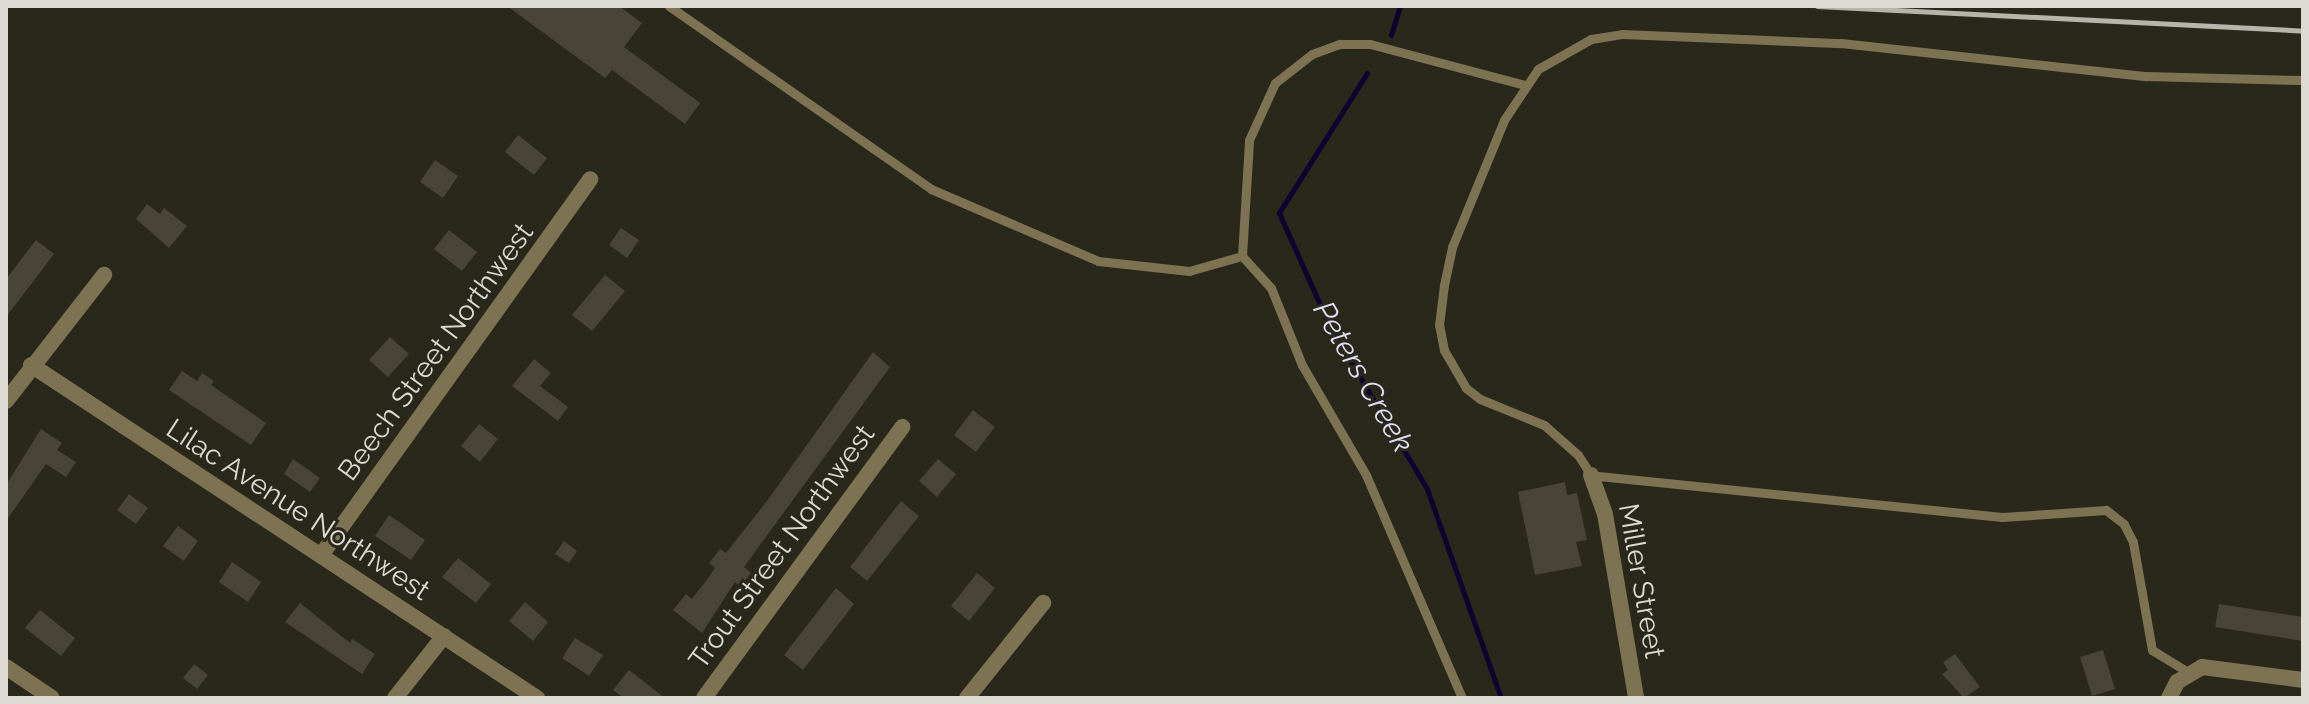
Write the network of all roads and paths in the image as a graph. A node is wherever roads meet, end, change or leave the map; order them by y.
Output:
1 (669, 6) edge
2 (2303, 80) edge
3 (1525, 85) junction
4 (590, 179) dead end
5 (1242, 256) junction
6 (104, 275) dead end
7 (31, 365) junction
8 (6, 401) edge
9 (902, 427) dead end
10 (1591, 475) junction
11 (322, 554) junction
12 (1043, 603) dead end
13 (444, 636) junction
14 (6, 667) edge
15 (2188, 672) junction
16 (2303, 680) edge
17 (52, 698) edge
18 (395, 698) edge
19 (537, 698) edge
20 (704, 698) edge
21 (967, 698) edge
22 (1462, 698) edge
23 (1636, 698) edge
24 (2169, 698) edge

1 - 5 lane
2 - 3 lane
3 - 5 lane
3 - 10 lane
4 - 11 street, Beech Street Northwest
5 - 22 lane
6 - 7 street
7 - 8 street
7 - 11 street, Lilac Avenue Northwest
9 - 20 street, Trout Street Northwest
10 - 15 lane
10 - 23 street, Miller Street
11 - 13 street, Lilac Avenue Northwest
12 - 21 street
13 - 18 street
13 - 19 street, Lilac Avenue Northwest
14 - 17 street
15 - 16 street
15 - 24 street

